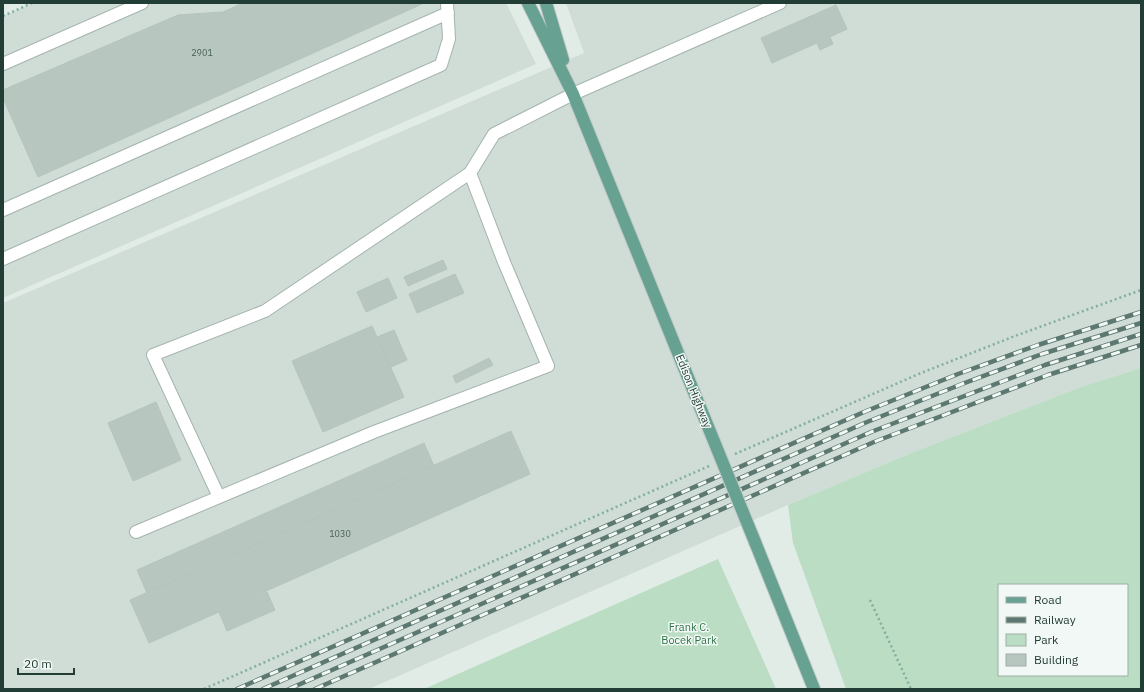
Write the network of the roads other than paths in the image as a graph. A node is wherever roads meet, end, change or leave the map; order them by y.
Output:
1 (142, 3) edge
2 (528, 3) edge
3 (546, 3) edge
4 (780, 3) edge
5 (447, 8) edge
6 (3, 64) edge
7 (573, 94) junction
8 (470, 174) junction
9 (4, 208) edge
10 (3, 260) edge
11 (219, 497) junction
12 (136, 532) dead end
13 (814, 689) edge

1 - 6 lane
2 - 7 main road, Edison Highway
3 - 7 main road, Edison Highway
4 - 7 lane
5 - 9 lane
5 - 10 lane
7 - 8 lane
7 - 13 main road, Edison Highway, bridge
8 - 11 lane
8 - 11 lane
11 - 12 lane

